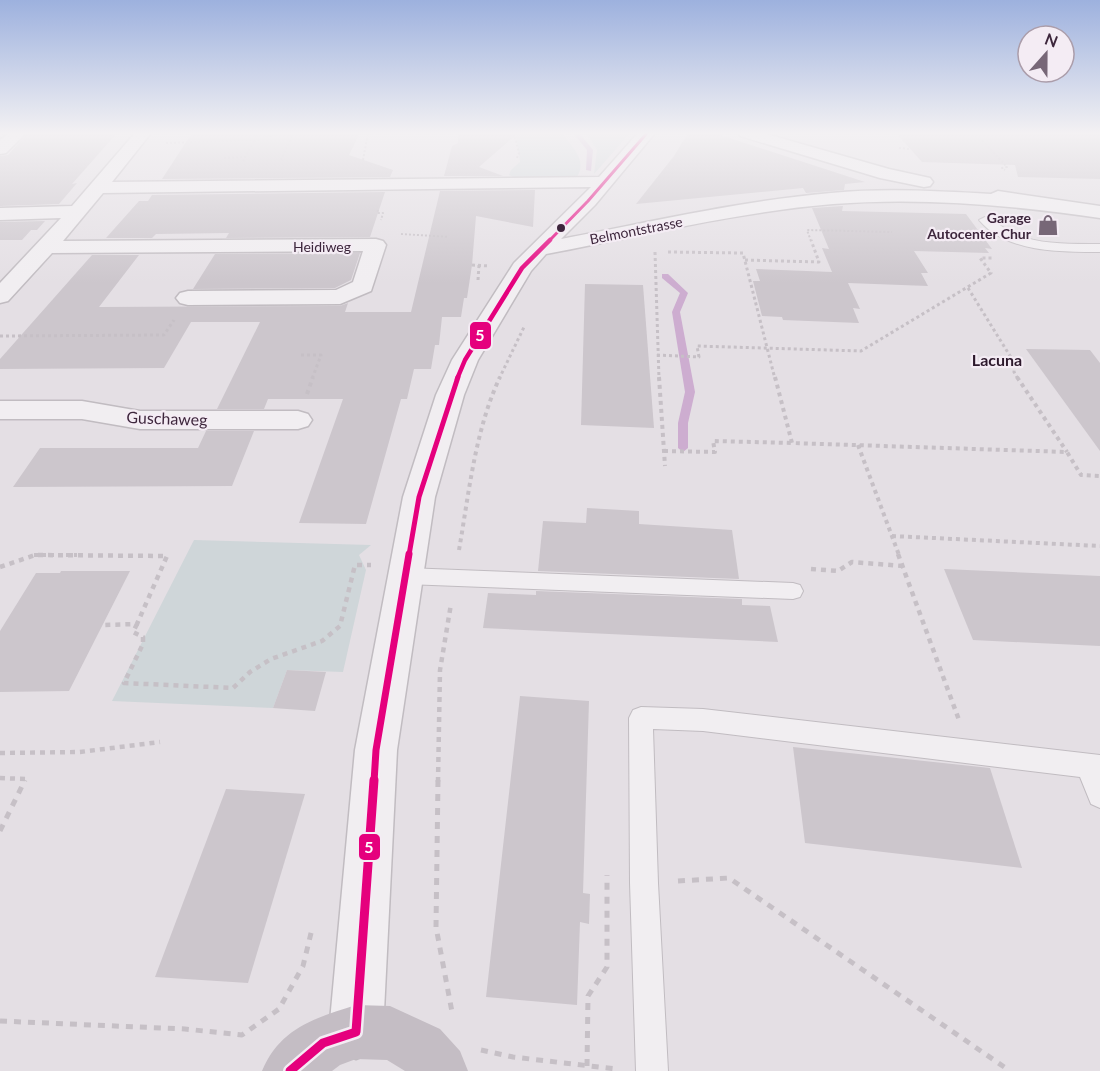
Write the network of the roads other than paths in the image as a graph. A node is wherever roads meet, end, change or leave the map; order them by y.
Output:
1 (103, 183) edge
2 (451, 183) edge
3 (604, 183) edge
4 (887, 183) edge
5 (930, 183) edge
6 (99, 188) junction
7 (877, 196) junction
8 (1018, 201) junction
9 (77, 212) junction
10 (1100, 212) edge
11 (0, 214) edge
12 (985, 220) dead end
13 (48, 247) junction
14 (1100, 248) edge
15 (538, 249) junction
16 (0, 296) edge
17 (188, 298) road end
18 (0, 410) edge
19 (298, 420) road end
20 (407, 571) junction
21 (793, 591) dead end
22 (1094, 766) edge
23 (1100, 795) edge
24 (356, 1032) junction
25 (457, 1060) edge
26 (290, 1071) edge
27 (652, 1071) edge

1 - 6 street
2 - 6 street
3 - 15 street
4 - 7 street
5 - 8 street, Belmontstrasse
6 - 9 street
7 - 8 street, Belmontstrasse
7 - 15 street, Belmontstrasse
8 - 10 street, Belmontstrasse
9 - 11 street
9 - 13 street
12 - 14 lane
13 - 16 street
13 - 17 street, Heidiweg
15 - 20 street
18 - 19 street, Guschaweg
20 - 21 lane
20 - 24 street
22 - 23 lane
22 - 27 lane
24 - 25 main road
24 - 26 main road

